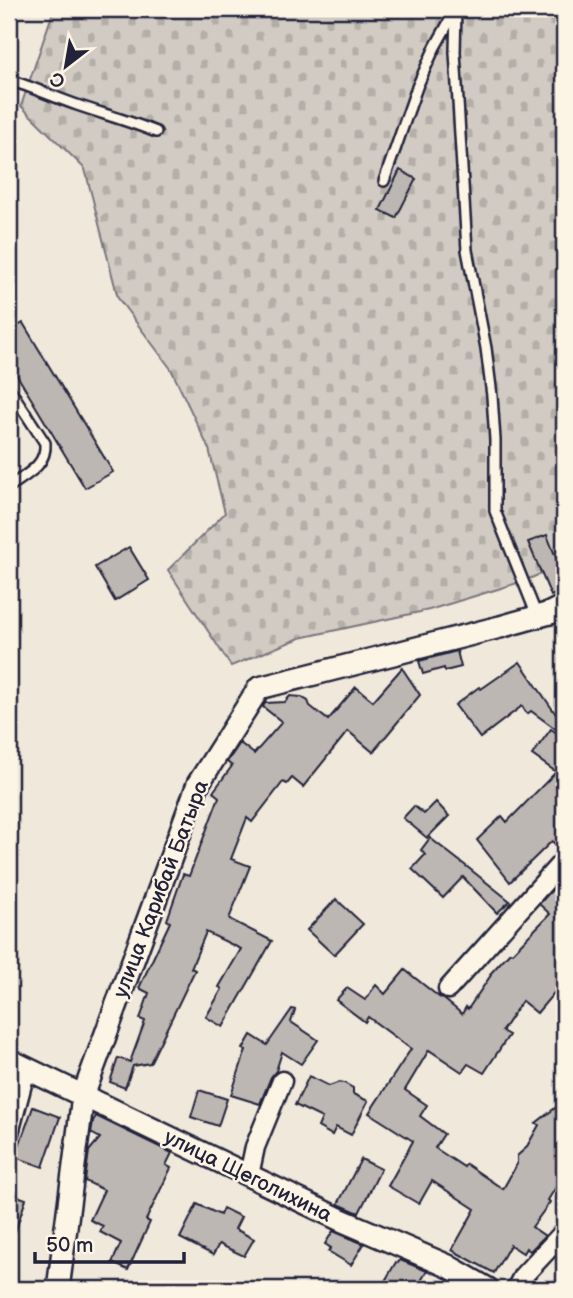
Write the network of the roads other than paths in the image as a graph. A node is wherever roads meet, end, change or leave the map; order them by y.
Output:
1 (456, 10) edge
2 (9, 80) edge
3 (156, 132) dead end
4 (384, 181) dead end
5 (9, 388) edge
6 (9, 487) edge
7 (564, 606) edge
8 (537, 616) junction
9 (564, 860) edge
10 (448, 989) dead end
11 (17, 1064) edge
12 (282, 1081) dead end
13 (83, 1096) junction
14 (9, 1133) edge
15 (249, 1175) junction
16 (564, 1233) edge
17 (58, 1289) edge
18 (488, 1289) edge
19 (516, 1289) edge

1 - 4 lane
1 - 8 lane
2 - 3 lane
5 - 6 lane
7 - 8 street, улица Карибай Батыра
8 - 13 street, улица Карибай Батыра
9 - 10 street
11 - 13 street, улица Щеголихина
11 - 14 street
12 - 15 street
13 - 15 street, улица Щеголихина
13 - 17 street, улица Карибай Батыра
15 - 18 street, улица Щеголихина
16 - 19 street

